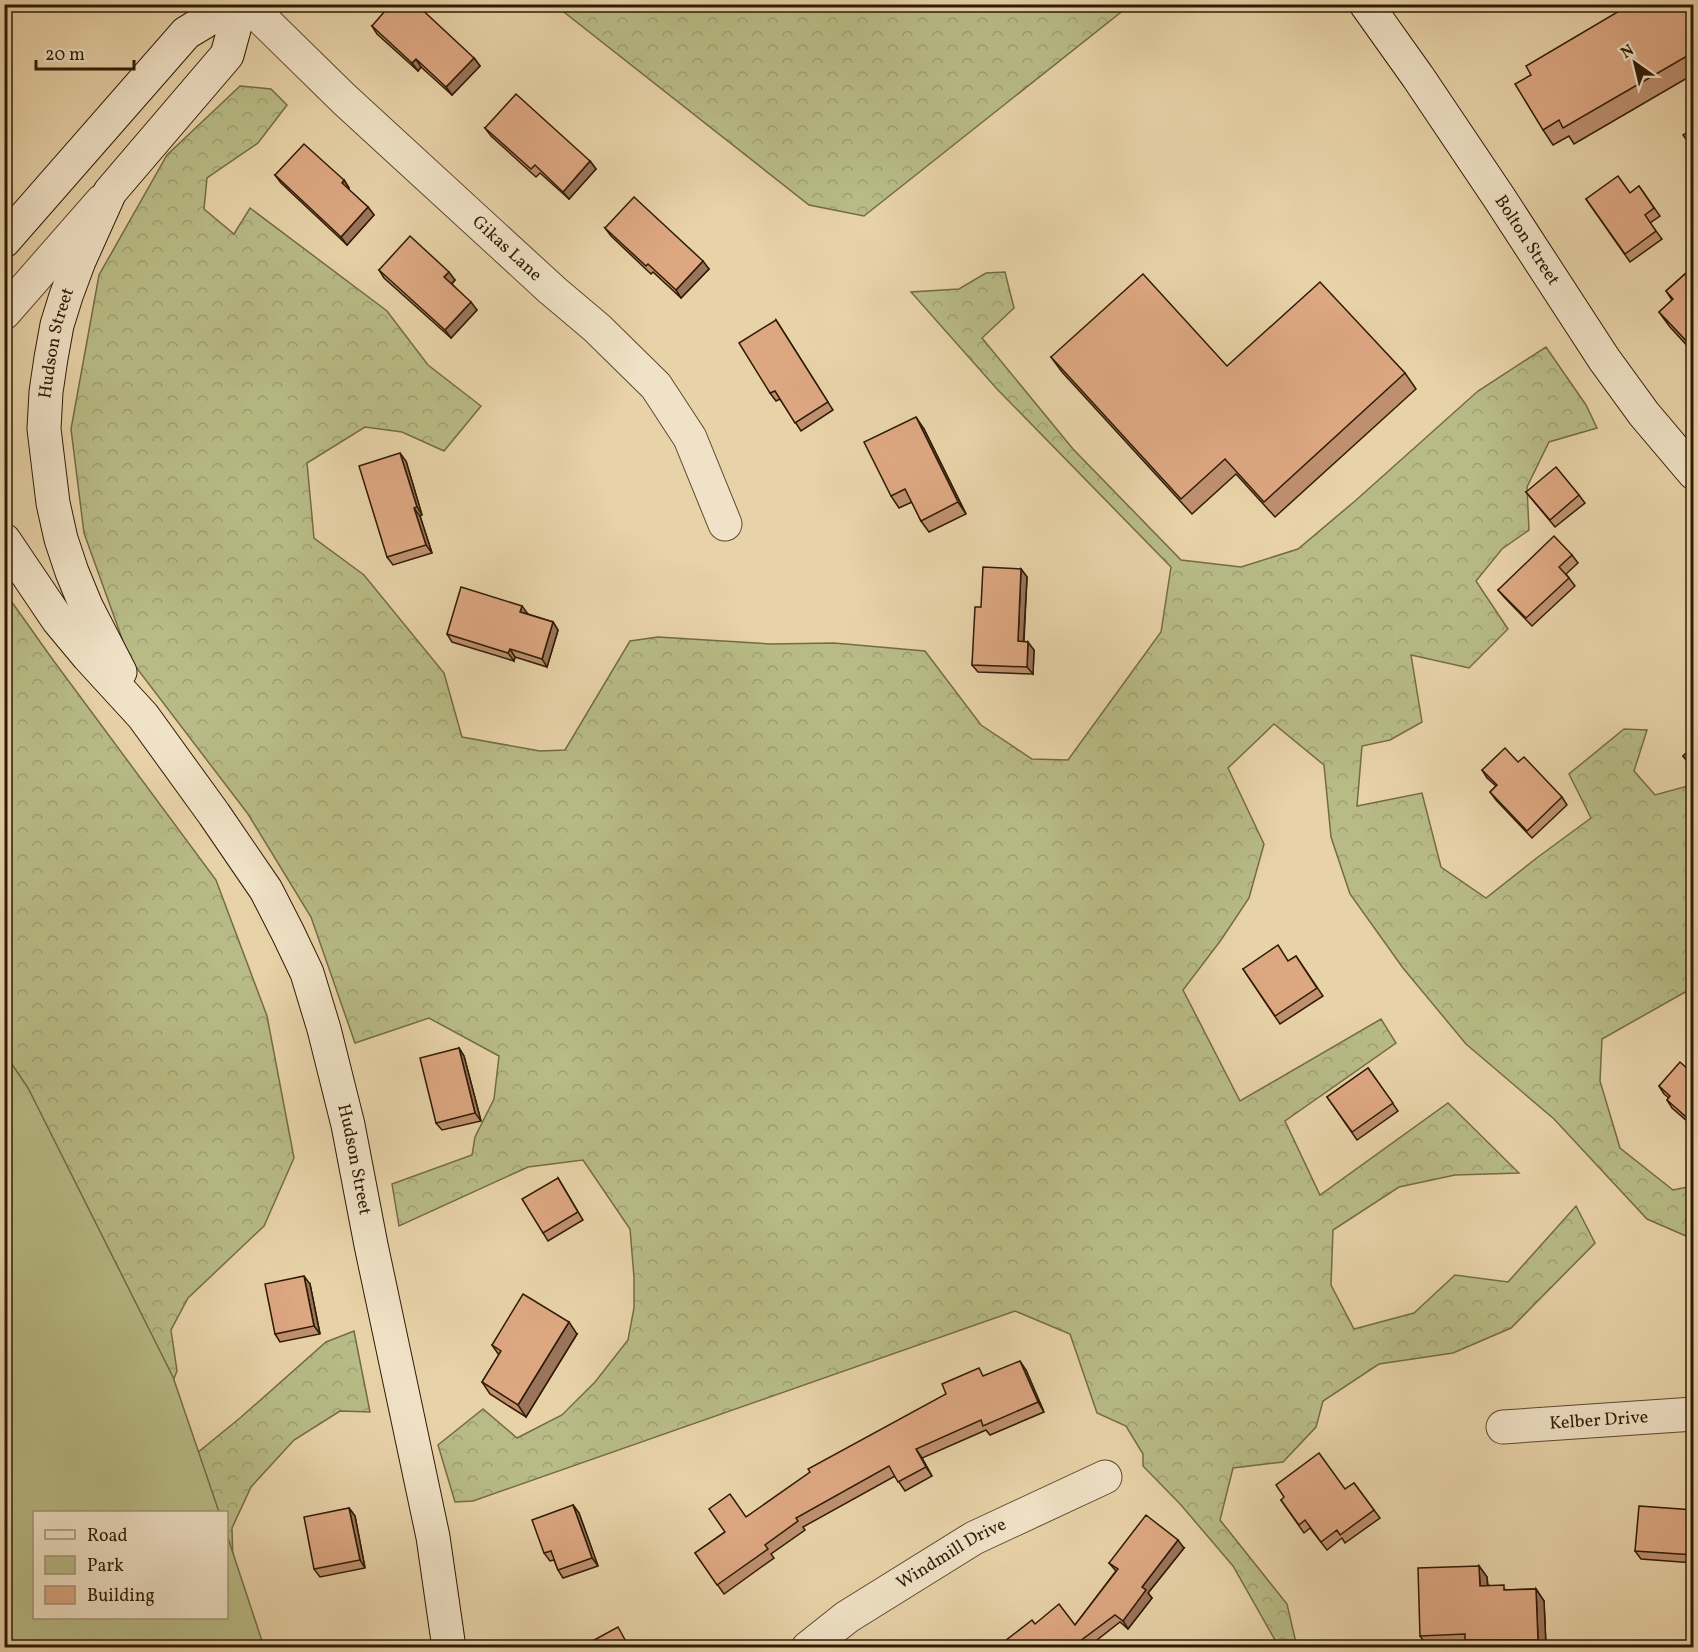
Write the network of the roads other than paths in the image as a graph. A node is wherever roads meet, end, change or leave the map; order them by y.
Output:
1 (234, 4) edge
2 (241, 4) edge
3 (247, 4) edge
4 (1366, 4) edge
5 (110, 192) junction
6 (4, 241) edge
7 (4, 312) edge
8 (1694, 473) edge
9 (725, 524) dead end
10 (4, 540) edge
11 (143, 716) junction
12 (1694, 1414) edge
13 (1503, 1427) dead end
14 (1105, 1477) dead end
15 (449, 1647) edge
16 (808, 1647) edge

1 - 6 street
2 - 5 street, Hudson Street
3 - 9 street, Gikas Lane
4 - 8 street, Bolton Street
5 - 7 street
5 - 11 street, Hudson Street
10 - 11 street, Hudson Street
11 - 15 street, Hudson Street
12 - 13 street, Kelber Drive
14 - 16 street, Windmill Drive

